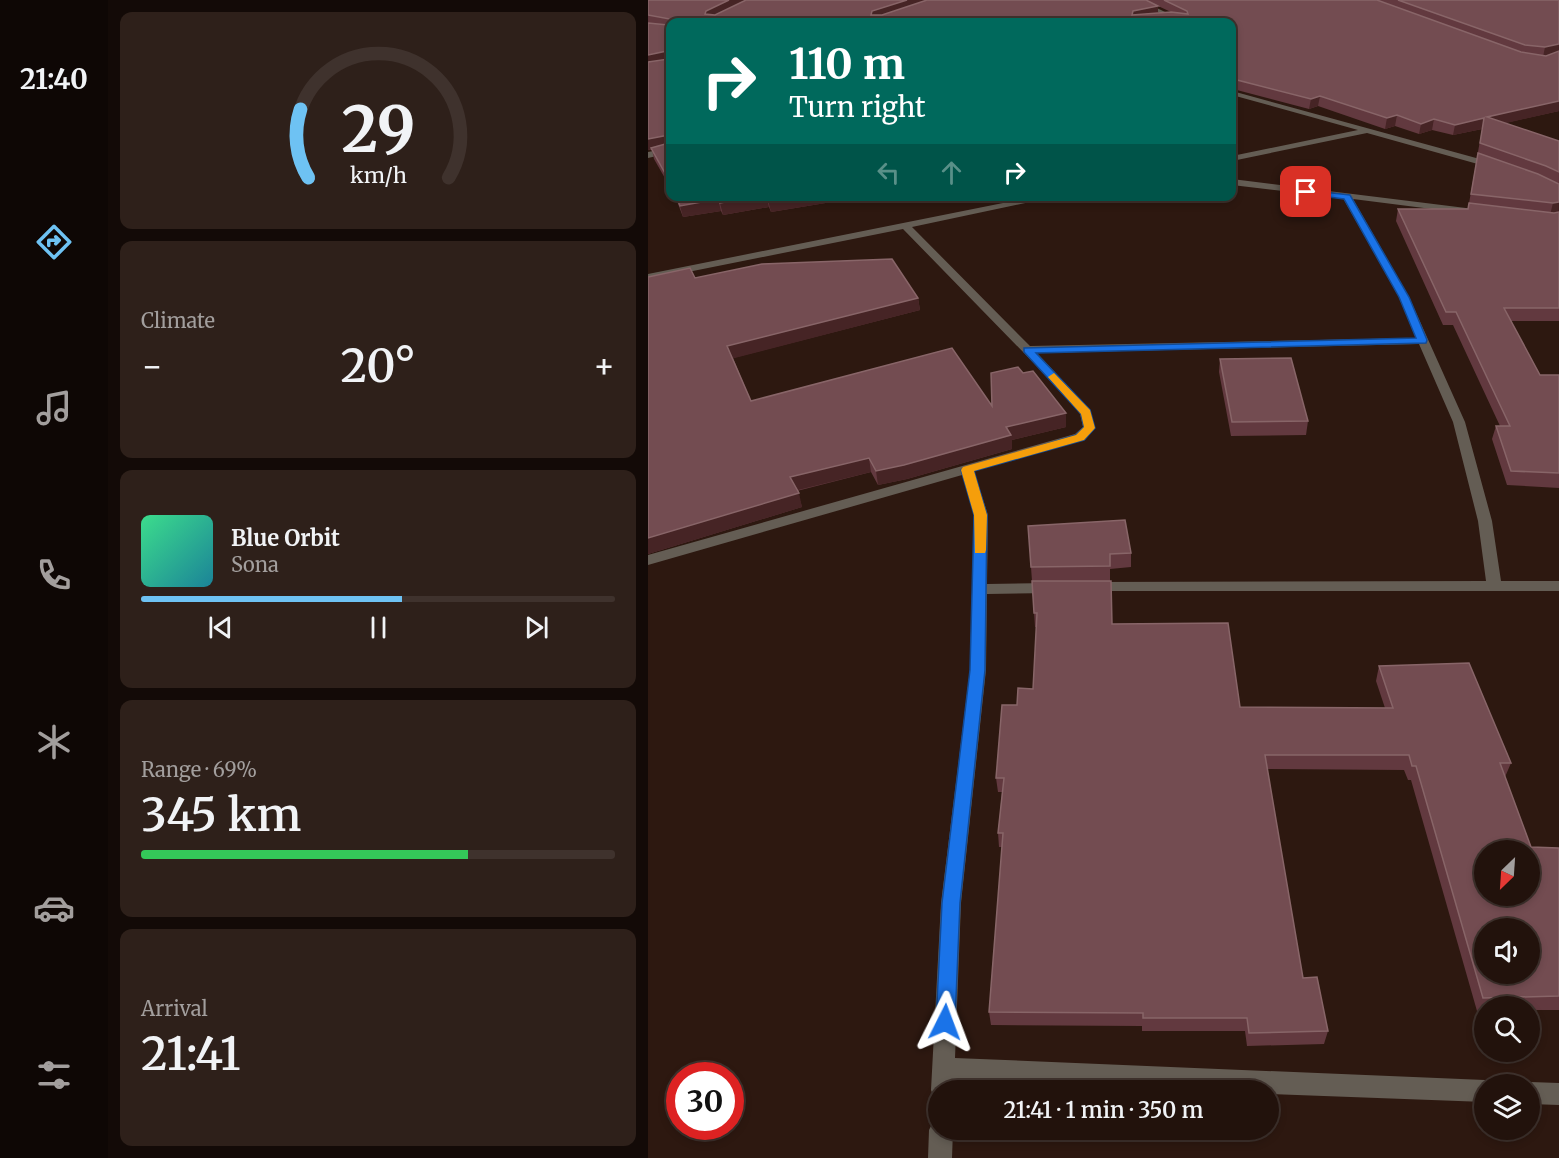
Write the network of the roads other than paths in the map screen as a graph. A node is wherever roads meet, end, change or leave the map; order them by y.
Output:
1 (1135, 0) edge
2 (1171, 17) joint
3 (1165, 18) edge
4 (1236, 94) edge
5 (1370, 130) junction
6 (666, 152) edge
7 (648, 155) edge
8 (1236, 158) edge
9 (1506, 169) edge
10 (1236, 183) edge
11 (1347, 197) junction
12 (1030, 201) edge
13 (1494, 214) edge
14 (906, 227) junction
15 (648, 277) edge
16 (1422, 340) junction
17 (1028, 350) junction
18 (967, 470) junction
19 (648, 560) edge
20 (1494, 584) junction
21 (1559, 586) edge
22 (979, 589) junction
23 (943, 1080) edge
24 (1279, 1087) edge
25 (1474, 1091) edge
26 (1540, 1093) edge
27 (1559, 1094) edge
28 (941, 1140) edge
29 (940, 1158) edge

1 - 2 street
2 - 3 street
4 - 5 street
5 - 8 street
5 - 9 street
6 - 7 street
10 - 11 street
11 - 13 street
11 - 16 street
12 - 14 street
14 - 15 street
14 - 17 street
16 - 17 street
16 - 20 street
17 - 18 street
18 - 19 street
18 - 22 street
20 - 21 street
20 - 22 street
22 - 23 street
24 - 25 street
26 - 27 street
28 - 29 street

